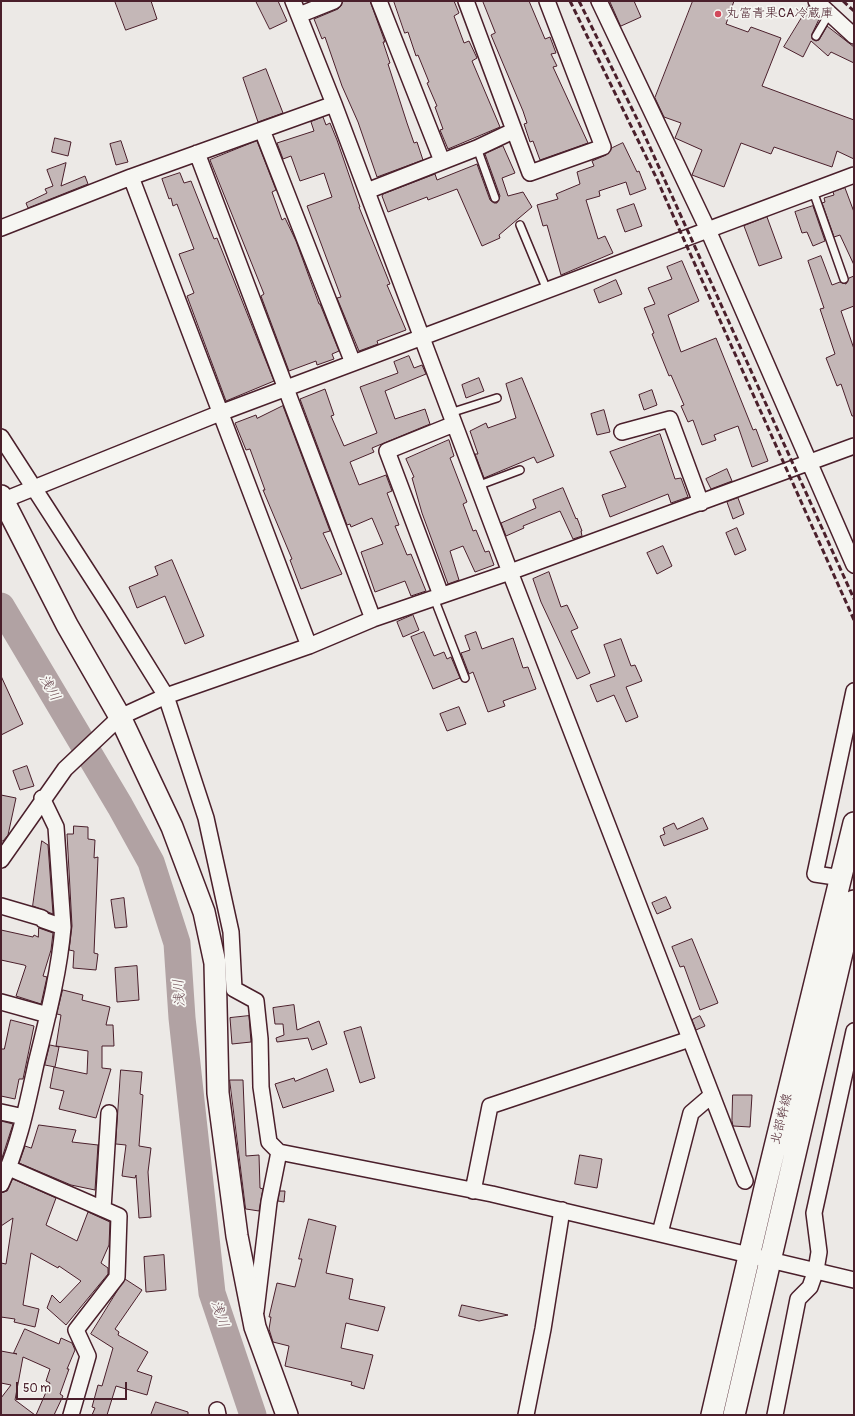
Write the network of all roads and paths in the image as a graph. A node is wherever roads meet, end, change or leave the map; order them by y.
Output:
1 (293, 1) edge
2 (334, 1) edge
3 (379, 1) edge
4 (466, 1) edge
5 (547, 1) edge
6 (599, 1) edge
7 (816, 1) edge
8 (829, 14) junction
9 (299, 15) junction
10 (816, 36) dead end
11 (854, 36) edge
12 (334, 104) junction
13 (262, 130) junction
14 (514, 131) junction
15 (477, 148) junction
16 (197, 153) junction
17 (442, 162) junction
18 (854, 175) edge
19 (131, 177) junction
20 (366, 191) junction
21 (813, 191) junction
22 (495, 198) dead end
23 (520, 225) dead end
24 (1, 228) edge
25 (708, 230) junction
26 (844, 280) dead end
27 (547, 290) junction
28 (421, 336) junction
29 (353, 362) junction
30 (285, 388) junction
31 (497, 398) dead end
32 (220, 413) junction
33 (452, 419) junction
34 (622, 432) dead end
35 (1, 437) edge
36 (854, 446) edge
37 (810, 463) junction
38 (520, 470) dead end
39 (477, 486) junction
40 (34, 489) junction
41 (2, 498) edge
42 (701, 503) junction
43 (854, 565) edge
44 (510, 572) junction
45 (437, 597) junction
46 (373, 619) junction
47 (309, 646) junction
48 (465, 678) dead end
49 (854, 691) edge
50 (166, 696) junction
51 (120, 717) junction
52 (42, 798) junction
53 (854, 823) edge
54 (1, 860) edge
55 (842, 878) junction
56 (854, 901) edge
57 (1, 906) edge
58 (63, 927) junction
59 (230, 932) junction
60 (210, 937) junction
61 (1, 1002) edge
62 (48, 1014) junction
63 (854, 1031) edge
64 (690, 1039) junction
65 (712, 1095) junction
66 (1, 1112) edge
67 (109, 1112) dead end
68 (24, 1117) junction
69 (279, 1152) junction
70 (8, 1168) junction
71 (745, 1181) dead end
72 (1, 1184) edge
73 (473, 1191) junction
74 (103, 1209) junction
75 (562, 1210) junction
76 (660, 1233) junction
77 (749, 1254) junction
78 (770, 1260) junction
79 (816, 1270) junction
80 (854, 1280) edge
81 (254, 1324) junction
82 (71, 1415) edge
83 (286, 1415) edge
84 (526, 1415) edge
85 (712, 1415) edge
86 (734, 1415) edge
87 (775, 1415) edge

1 - 9 street
2 - 9 street
3 - 17 street
4 - 14 street
5 - 14 street
6 - 25 street
7 - 8 street
8 - 10 lane
8 - 11 street
9 - 12 street
12 - 13 street
12 - 20 street
13 - 16 street
13 - 29 street
14 - 15 street
15 - 17 street
15 - 22 lane
16 - 19 street
16 - 30 street
17 - 20 street
18 - 21 street
19 - 24 street
19 - 32 street
20 - 28 street
21 - 25 street
21 - 26 lane
23 - 27 lane
25 - 27 street
25 - 37 street
27 - 28 street
28 - 29 street
28 - 33 street
29 - 30 street
30 - 32 street
30 - 46 street
31 - 33 lane
32 - 40 street
32 - 47 street
33 - 39 street
33 - 45 street
34 - 42 street
35 - 40 street
36 - 37 street
37 - 42 street
37 - 43 street
38 - 39 lane
39 - 44 street
40 - 41 street
40 - 50 street
41 - 51 street
42 - 44 street
44 - 45 street
44 - 64 street
45 - 46 street
45 - 48 lane
46 - 47 street
47 - 50 street
49 - 55 street
50 - 51 street
50 - 59 street
51 - 52 street
51 - 60 street
52 - 54 street
52 - 58 street
53 - 55 street, 北部幹線
55 - 77 street, 北部幹線
56 - 78 street, 北部幹線
57 - 58 street
58 - 62 street
59 - 60 street
59 - 69 street
60 - 81 street
61 - 62 street
62 - 68 street
63 - 79 street
64 - 65 street
64 - 73 street
65 - 71 street
65 - 76 street
66 - 68 street
67 - 74 street
68 - 70 street
69 - 73 street
69 - 81 street
70 - 72 street
70 - 74 street
73 - 75 street
74 - 82 street
75 - 76 street
75 - 84 street
76 - 77 street
77 - 78 street
77 - 85 street, 北部幹線
78 - 79 street
78 - 86 street, 北部幹線
79 - 80 street
79 - 87 street
81 - 83 street

